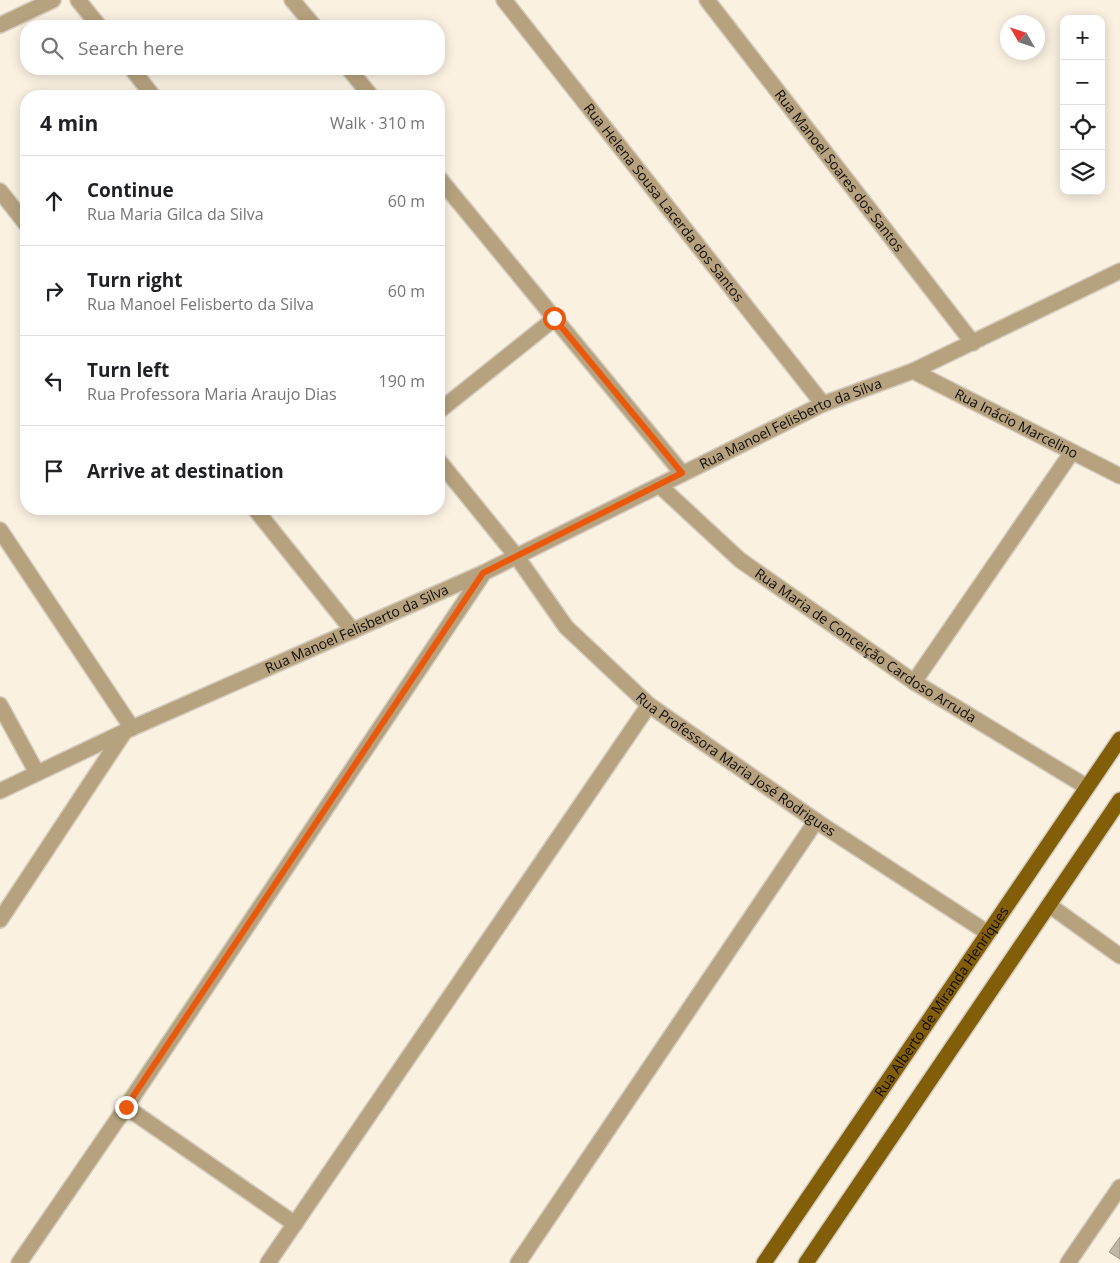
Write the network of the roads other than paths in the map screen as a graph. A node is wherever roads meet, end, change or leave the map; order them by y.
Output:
1 (53, 0) edge
2 (78, 0) edge
3 (292, 0) edge
4 (504, 0) edge
5 (706, 0) edge
6 (94, 20) edge
7 (309, 20) edge
8 (0, 25) edge
9 (137, 75) edge
10 (354, 75) edge
11 (148, 90) edge
12 (366, 90) edge
13 (445, 185) edge
14 (0, 191) edge
15 (20, 216) edge
16 (1120, 271) edge
17 (554, 318) junction
18 (973, 342) junction
19 (913, 371) junction
20 (823, 404) junction
21 (445, 406) edge
22 (1072, 452) junction
23 (445, 468) edge
24 (682, 473) junction
25 (1120, 476) edge
26 (660, 486) junction
27 (260, 515) edge
28 (0, 530) edge
29 (517, 557) junction
30 (483, 573) junction
31 (353, 630) junction
32 (914, 682) junction
33 (0, 705) edge
34 (649, 705) junction
35 (128, 730) junction
36 (1120, 740) edge
37 (37, 774) junction
38 (1087, 787) junction
39 (0, 791) edge
40 (1120, 800) edge
41 (816, 821) junction
42 (1049, 905) junction
43 (0, 920) edge
44 (988, 933) junction
45 (1120, 956) edge
46 (126, 1107) junction
47 (1120, 1187) edge
48 (295, 1224) junction
49 (19, 1263) edge
50 (268, 1263) edge
51 (518, 1263) edge
52 (764, 1263) edge
53 (806, 1263) edge
54 (1068, 1263) edge

1 - 8 street
2 - 6 street
3 - 7 street
4 - 20 street, Rua Helena Sousa Lacerda dos Santos
5 - 18 street, Rua Manoel Soares dos Santos
9 - 11 street
10 - 12 street
13 - 17 street
14 - 15 street
16 - 18 street, Rua Manoel Felisberto da Silva
17 - 21 street
17 - 24 street
18 - 19 street, Rua Manoel Felisberto da Silva
19 - 20 street, Rua Manoel Felisberto da Silva
19 - 22 street, Rua Inácio Marcelino
20 - 24 street, Rua Manoel Felisberto da Silva
22 - 25 street, Rua Inácio Marcelino
22 - 32 street
23 - 29 street, Rua Professora Maria José Rodrigues
24 - 26 street, Rua Manoel Felisberto da Silva
26 - 29 street, Rua Manoel Felisberto da Silva
26 - 32 street, Rua Maria de Conceição Cardoso Arruda
27 - 31 street
28 - 35 street
29 - 30 street, Rua Manoel Felisberto da Silva
29 - 34 street, Rua Professora Maria José Rodrigues
30 - 31 street, Rua Manoel Felisberto da Silva
30 - 46 street
31 - 35 street, Rua Manoel Felisberto da Silva
32 - 38 street, Rua Maria de Conceição Cardoso Arruda
33 - 37 street
34 - 41 street, Rua Professora Maria José Rodrigues
34 - 48 street
35 - 37 street, Rua Manoel Felisberto da Silva
35 - 43 street
36 - 38 main road, Rua Alberto de Miranda Henriques
37 - 39 street, Rua Manoel Felisberto da Silva
38 - 44 main road, Rua Alberto de Miranda Henriques
40 - 42 main road
41 - 44 street, Rua Professora Maria José Rodrigues
41 - 51 street
42 - 45 street
42 - 53 main road
44 - 52 main road, Rua Alberto de Miranda Henriques
46 - 48 street
46 - 49 street
47 - 54 street
48 - 50 street

